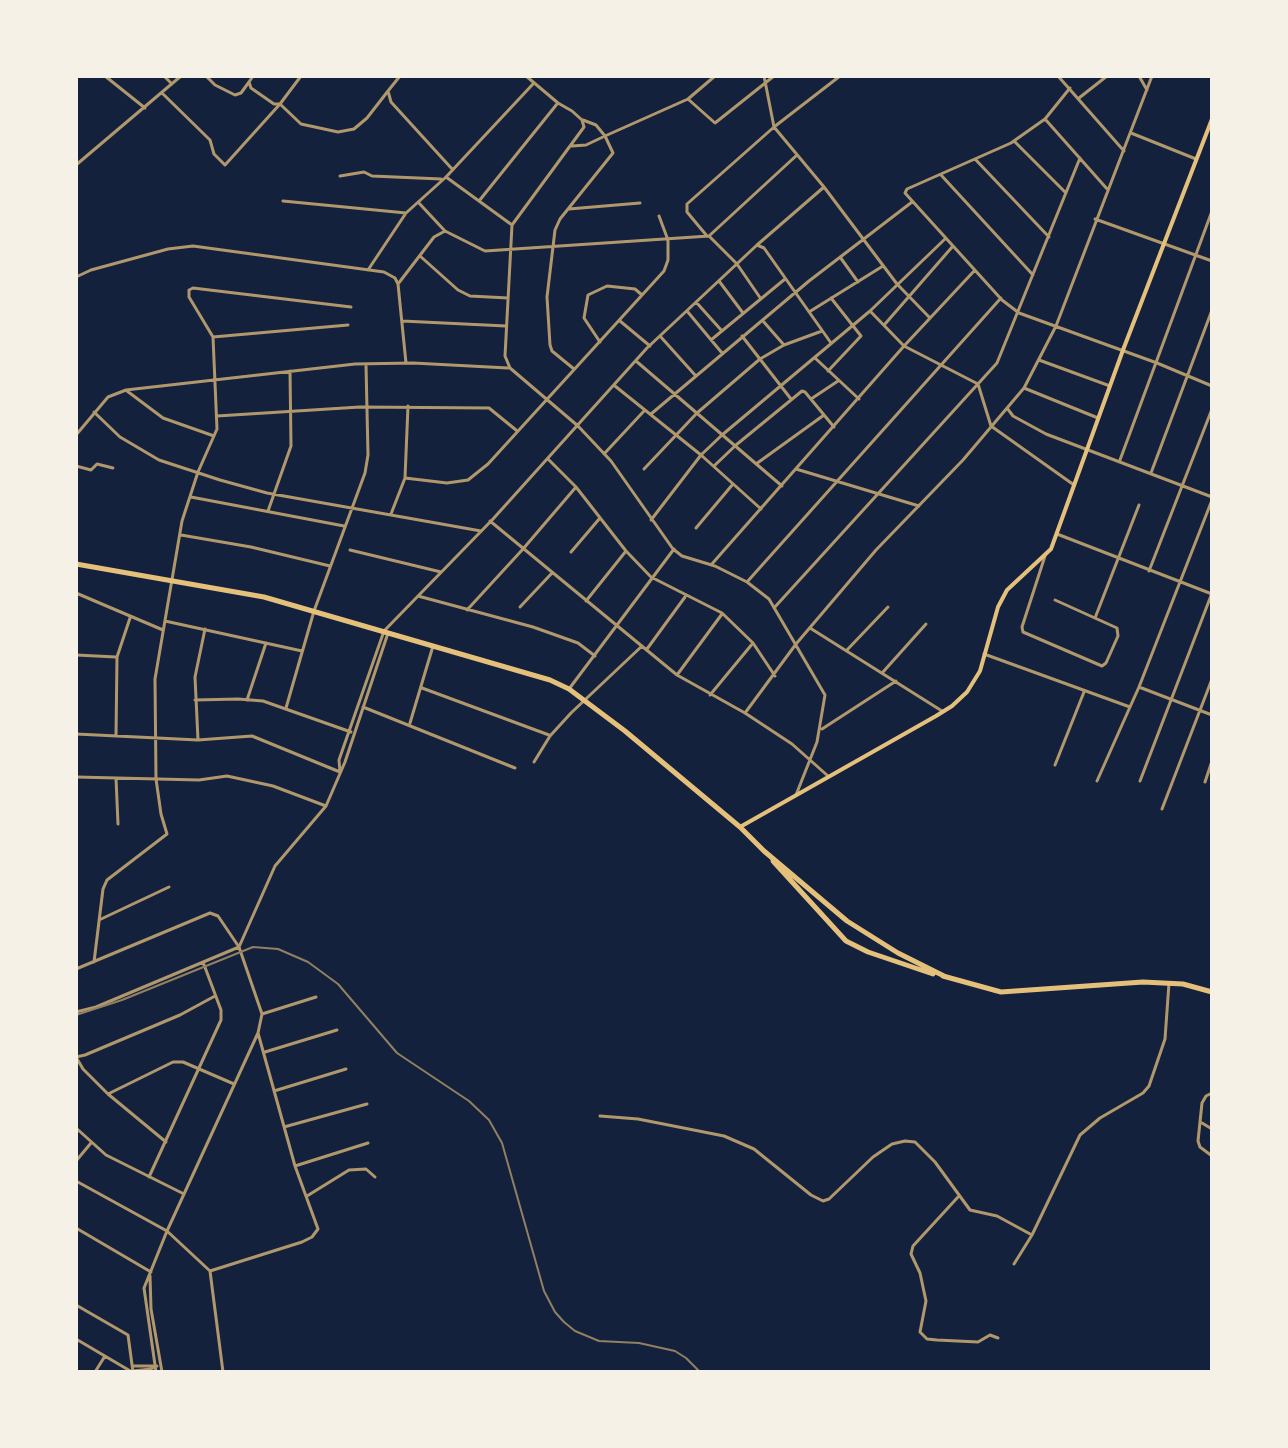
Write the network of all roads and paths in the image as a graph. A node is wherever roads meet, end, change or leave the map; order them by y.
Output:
1 (105, 76) edge
2 (164, 76) edge
3 (181, 76) edge
4 (206, 76) edge
5 (253, 76) edge
6 (301, 76) edge
7 (400, 76) edge
8 (526, 76) edge
9 (715, 76) edge
10 (764, 76) edge
11 (774, 76) edge
12 (840, 76) edge
13 (1058, 76) edge
14 (1107, 76) edge
15 (1139, 76) edge
16 (1152, 76) edge
17 (249, 82) junction
18 (764, 83) junction
19 (172, 84) junction
20 (533, 84) junction
21 (1070, 88) junction
22 (1147, 90) junction
23 (388, 91) junction
24 (162, 93) junction
25 (1079, 98) junction
26 (688, 99) junction
27 (558, 103) junction
28 (280, 104) junction
29 (145, 108) junction
30 (1045, 119) junction
31 (1212, 119) edge
32 (582, 120) junction
33 (774, 127) junction
34 (1131, 133) junction
35 (605, 136) junction
36 (1205, 137) junction
37 (1212, 139) edge
38 (1014, 141) junction
39 (572, 146) junction
40 (1124, 151) junction
41 (797, 155) junction
42 (1080, 158) junction
43 (975, 159) junction
44 (1196, 159) junction
45 (76, 165) edge
46 (453, 170) junction
47 (941, 175) junction
48 (340, 176) dead end
49 (446, 177) junction
50 (441, 179) junction
51 (824, 187) junction
52 (1108, 190) junction
53 (1066, 193) junction
54 (283, 201) dead end
55 (417, 201) junction
56 (479, 201) junction
57 (913, 201) junction
58 (640, 203) dead end
59 (569, 209) junction
60 (1212, 211) edge
61 (406, 213) junction
62 (659, 216) dead end
63 (1095, 219) junction
64 (512, 225) junction
65 (445, 231) junction
66 (708, 236) junction
67 (1049, 237) junction
68 (946, 238) junction
69 (668, 240) junction
70 (863, 240) junction
71 (1164, 244) junction
72 (554, 245) junction
73 (757, 245) junction
74 (953, 246) junction
75 (511, 251) junction
76 (1195, 254) junction
77 (420, 256) junction
78 (840, 257) junction
79 (1212, 261) edge
80 (737, 264) junction
81 (883, 266) junction
82 (368, 270) junction
83 (975, 270) junction
84 (1033, 275) junction
85 (76, 277) edge
86 (785, 279) junction
87 (719, 280) junction
88 (858, 282) junction
89 (398, 284) junction
90 (897, 284) junction
91 (795, 294) junction
92 (907, 295) junction
93 (644, 296) junction
94 (508, 298) junction
95 (831, 298) junction
96 (1001, 298) junction
97 (761, 299) junction
98 (696, 302) junction
99 (351, 307) dead end
100 (1212, 310) edge
101 (687, 311) junction
102 (870, 311) junction
103 (809, 312) junction
104 (743, 313) junction
105 (1019, 313) junction
106 (930, 318) junction
107 (762, 320) junction
108 (402, 321) junction
109 (620, 321) junction
110 (854, 324) junction
111 (348, 325) dead end
112 (884, 325) junction
113 (506, 326) junction
114 (1056, 326) junction
115 (722, 331) junction
116 (822, 331) junction
117 (660, 336) junction
118 (742, 336) junction
119 (213, 337) junction
120 (711, 340) junction
121 (600, 342) junction
122 (831, 343) junction
123 (784, 345) junction
124 (650, 346) junction
125 (904, 346) junction
126 (1123, 350) junction
127 (722, 353) junction
128 (815, 358) junction
129 (760, 359) junction
130 (1039, 360) junction
131 (636, 361) junction
132 (406, 363) junction
133 (1157, 363) junction
134 (366, 364) junction
135 (942, 365) junction
136 (510, 368) junction
137 (574, 370) junction
138 (290, 371) junction
139 (828, 371) junction
140 (695, 375) junction
141 (1187, 377) junction
142 (216, 379) junction
143 (838, 381) junction
144 (779, 384) junction
145 (978, 384) junction
146 (615, 386) junction
147 (1110, 386) junction
148 (1212, 386) edge
149 (1024, 388) junction
150 (126, 390) junction
151 (674, 395) junction
152 (546, 399) junction
153 (791, 399) junction
154 (811, 399) junction
155 (859, 399) junction
156 (408, 406) junction
157 (367, 407) junction
158 (1007, 408) junction
159 (1212, 409) edge
160 (292, 411) junction
161 (644, 411) junction
162 (94, 412) junction
163 (697, 413) junction
164 (651, 414) junction
165 (824, 415) junction
166 (217, 416) junction
167 (1099, 418) junction
168 (578, 426) junction
169 (991, 426) junction
170 (834, 427) junction
171 (517, 431) junction
172 (676, 434) junction
173 (76, 435) edge
174 (722, 435) junction
175 (214, 436) junction
176 (736, 445) junction
177 (1088, 449) junction
178 (604, 454) junction
179 (701, 455) junction
180 (548, 459) junction
181 (1120, 460) junction
182 (756, 464) junction
183 (76, 466) edge
184 (714, 467) junction
185 (113, 468) dead end
186 (644, 469) dead end
187 (796, 469) junction
188 (198, 472) junction
189 (1151, 473) junction
190 (405, 478) junction
191 (837, 482) junction
192 (733, 484) junction
193 (1074, 485) junction
194 (782, 486) junction
195 (1183, 486) junction
196 (576, 487) junction
197 (274, 494) junction
198 (877, 494) junction
199 (190, 497) junction
200 (1212, 498) edge
201 (1139, 505) dead end
202 (919, 506) junction
203 (351, 507) junction
204 (761, 509) junction
205 (268, 511) junction
206 (391, 514) junction
207 (600, 518) junction
208 (651, 520) junction
209 (490, 521) junction
210 (344, 526) junction
211 (696, 528) dead end
212 (481, 531) junction
213 (1057, 534) junction
214 (180, 535) junction
215 (523, 549) junction
216 (674, 549) junction
217 (350, 550) dead end
218 (626, 551) junction
219 (571, 552) dead end
220 (1045, 556) junction
221 (1119, 560) junction
222 (76, 564) edge
223 (711, 565) junction
224 (330, 566) junction
225 (1149, 571) junction
226 (441, 572) junction
227 (552, 573) junction
228 (651, 577) junction
229 (172, 580) junction
230 (747, 582) junction
231 (1181, 582) junction
232 (76, 593) edge
233 (1212, 594) edge
234 (418, 596) junction
235 (685, 597) junction
236 (1055, 600) dead end
237 (586, 601) junction
238 (520, 607) dead end
239 (888, 607) dead end
240 (774, 608) junction
241 (467, 610) junction
242 (314, 611) junction
243 (722, 613) junction
244 (130, 618) junction
245 (1095, 618) junction
246 (165, 621) junction
247 (926, 624) dead end
248 (617, 627) junction
249 (810, 628) junction
250 (205, 629) junction
251 (163, 630) junction
252 (386, 632) junction
253 (266, 643) junction
254 (753, 643) junction
255 (796, 644) junction
256 (433, 646) junction
257 (644, 648) junction
258 (847, 650) junction
259 (302, 651) junction
260 (984, 654) junction
261 (76, 655) edge
262 (595, 656) junction
263 (117, 657) junction
264 (883, 672) junction
265 (677, 675) junction
266 (775, 676) junction
267 (1212, 679) edge
268 (896, 681) junction
269 (1139, 687) junction
270 (422, 688) junction
271 (569, 689) junction
272 (1084, 692) junction
273 (710, 695) junction
274 (1171, 699) junction
275 (195, 700) junction
276 (247, 700) junction
277 (586, 701) junction
278 (363, 707) junction
279 (1130, 707) junction
280 (286, 708) junction
281 (1200, 710) junction
282 (943, 711) junction
283 (745, 713) junction
284 (1212, 715) edge
285 (409, 724) junction
286 (820, 730) junction
287 (352, 732) junction
288 (76, 734) edge
289 (116, 736) junction
290 (550, 736) junction
291 (155, 738) junction
292 (198, 740) junction
293 (810, 760) junction
294 (1212, 761) edge
295 (534, 762) dead end
296 (1055, 765) dead end
297 (515, 768) dead end
298 (340, 772) junction
299 (77, 777) edge
300 (829, 777) junction
301 (116, 778) junction
302 (156, 779) junction
303 (1097, 781) dead end
304 (1140, 781) dead end
305 (1205, 782) dead end
306 (76, 786) edge
307 (796, 795) junction
308 (326, 806) junction
309 (1162, 809) dead end
310 (118, 824) dead end
311 (740, 827) junction
312 (764, 851) junction
313 (169, 887) dead end
314 (99, 920) junction
315 (239, 947) junction
316 (94, 962) junction
317 (203, 962) junction
318 (76, 969) edge
319 (944, 976) junction
320 (1169, 983) junction
321 (1212, 992) edge
322 (215, 996) junction
323 (316, 997) dead end
324 (76, 1012) edge
325 (262, 1014) junction
326 (337, 1030) dead end
327 (258, 1033) junction
328 (265, 1052) junction
329 (76, 1056) edge
330 (346, 1069) dead end
331 (199, 1070) junction
332 (234, 1084) junction
333 (274, 1091) junction
334 (1212, 1093) edge
335 (108, 1094) junction
336 (367, 1104) dead end
337 (600, 1116) dead end
338 (1202, 1123) junction
339 (284, 1127) junction
340 (76, 1128) edge
341 (1212, 1129) edge
342 (166, 1142) junction
343 (91, 1143) junction
344 (368, 1143) dead end
345 (1212, 1156) edge
346 (76, 1161) edge
347 (295, 1166) junction
348 (149, 1177) junction
349 (375, 1177) dead end
350 (76, 1181) edge
351 (184, 1194) junction
352 (959, 1195) junction
353 (307, 1196) junction
354 (76, 1228) edge
355 (167, 1231) junction
356 (1032, 1235) junction
357 (1014, 1264) dead end
358 (210, 1271) junction
359 (151, 1272) junction
360 (76, 1305) edge
361 (998, 1338) dead end
362 (76, 1339) edge
363 (105, 1356) junction
364 (158, 1366) junction
365 (133, 1370) edge
366 (95, 1372) edge
367 (159, 1372) edge
368 (223, 1372) edge

1 - 29 street
2 - 19 street
3 - 19 street
4 - 17 street
5 - 17 street
6 - 28 street
7 - 23 street
8 - 20 street
9 - 26 street
10 - 18 street
11 - 18 street
12 - 33 street
13 - 21 street
14 - 25 street
15 - 22 street
16 - 22 street
17 - 28 street
18 - 26 street
18 - 33 street
19 - 24 street
20 - 27 street
20 - 46 street
21 - 25 street
21 - 30 street
22 - 34 street
23 - 28 street
23 - 46 street
24 - 28 street
24 - 29 street
25 - 40 street
26 - 35 street
27 - 32 street
27 - 56 street
29 - 45 street
30 - 38 street
30 - 42 street
31 - 36 main road
32 - 35 street
32 - 39 street
33 - 41 street
33 - 66 street
34 - 40 street
34 - 44 street
35 - 39 street
35 - 59 street
36 - 37 street
36 - 44 main road
38 - 43 street
38 - 53 street
39 - 64 street
40 - 52 street
41 - 51 street
41 - 66 street
42 - 52 street
42 - 53 street
43 - 47 street
43 - 67 street
44 - 71 main road
46 - 49 street
47 - 57 street
47 - 84 street
48 - 50 street
49 - 50 street
49 - 56 street
50 - 55 street
51 - 70 street
51 - 73 street
52 - 63 street
53 - 67 street
54 - 61 street
55 - 61 street
55 - 65 street
56 - 64 street
57 - 68 street
57 - 70 street
58 - 59 street
59 - 72 street
60 - 76 street
61 - 82 street
62 - 69 street
63 - 71 street
63 - 114 street
64 - 75 street
65 - 75 street
65 - 77 street
66 - 69 street
66 - 80 street
67 - 84 street
68 - 74 street
68 - 90 street
69 - 72 street
69 - 93 street
70 - 78 street
70 - 81 street
71 - 76 street
71 - 126 main road
72 - 75 street
72 - 137 street
73 - 80 street
73 - 86 street
74 - 83 street
74 - 92 street
75 - 94 street
76 - 79 street
76 - 133 street
77 - 89 street
77 - 94 street
78 - 88 street
78 - 91 street
80 - 87 street
80 - 97 street
81 - 88 street
81 - 90 street
82 - 85 street
82 - 89 street
83 - 96 street
83 - 106 street
84 - 105 street
86 - 91 street
86 - 97 street
87 - 98 street
87 - 104 street
88 - 95 street
89 - 108 street
90 - 92 street
90 - 102 street
91 - 103 street
91 - 107 street
92 - 106 street
92 - 112 street
93 - 109 street
93 - 121 street
94 - 113 street
95 - 103 street
95 - 110 street
96 - 105 street
96 - 135 street
97 - 104 street
98 - 101 street
98 - 115 street
99 - 119 street
100 - 141 street
101 - 117 street
101 - 120 street
102 - 110 street
102 - 112 street
103 - 116 street
104 - 115 street
105 - 114 street
105 - 145 street
106 - 125 street
107 - 118 street
107 - 123 street
108 - 113 street
108 - 132 street
109 - 121 street
109 - 124 street
110 - 122 street
110 - 139 street
111 - 119 street
112 - 125 street
113 - 136 street
114 - 126 street
114 - 130 street
115 - 120 street
116 - 122 street
116 - 123 street
117 - 124 street
117 - 140 street
118 - 127 street
118 - 129 street
119 - 142 street
120 - 127 street
121 - 137 street
122 - 128 street
123 - 129 street
124 - 131 street
125 - 135 street
125 - 155 street
126 - 133 street
126 - 147 main road
127 - 140 street
128 - 139 street
128 - 144 street
129 - 144 street
129 - 163 street
130 - 147 street
130 - 149 street
131 - 146 street
131 - 151 street
132 - 134 street
132 - 136 street
133 - 141 street
133 - 181 street
134 - 138 street
134 - 157 street
135 - 145 street
135 - 191 street
136 - 152 street
137 - 152 street
138 - 142 street
138 - 160 street
139 - 143 street
140 - 151 street
141 - 148 street
141 - 189 street
142 - 150 street
142 - 166 street
143 - 154 street
143 - 155 street
144 - 153 street
144 - 174 street
145 - 169 street
145 - 198 street
146 - 161 street
146 - 168 street
147 - 167 main road
149 - 158 street
149 - 167 street
150 - 162 street
150 - 175 street
151 - 163 street
151 - 164 street
152 - 168 street
152 - 171 street
153 - 154 street
153 - 176 street
154 - 165 street
155 - 170 street
156 - 157 street
156 - 171 street
156 - 190 street
157 - 160 street
157 - 203 street
158 - 169 street
158 - 177 street
159 - 195 street
160 - 166 street
160 - 197 street
161 - 164 street
161 - 178 street
162 - 173 street
162 - 188 street
163 - 172 street
163 - 174 street
164 - 172 street
165 - 170 street
165 - 182 street
166 - 175 street
167 - 177 main road
168 - 178 street
168 - 180 street
169 - 193 street
169 - 202 street
170 - 187 street
171 - 190 street
172 - 179 street
172 - 186 street
174 - 176 street
174 - 179 street
175 - 188 street
176 - 182 street
176 - 184 street
177 - 181 street
177 - 193 main road
178 - 208 street
179 - 184 street
179 - 208 street
180 - 196 street
180 - 209 street
181 - 189 street
182 - 194 street
183 - 185 street
184 - 192 street
187 - 191 street
187 - 194 street
188 - 197 street
188 - 199 street
189 - 195 street
190 - 206 street
191 - 198 street
191 - 230 street
192 - 204 street
192 - 211 street
193 - 213 main road
194 - 204 street
195 - 200 street
195 - 225 street
196 - 207 street
196 - 215 street
197 - 203 street
197 - 205 street
198 - 202 street
198 - 240 street
199 - 205 street
199 - 214 street
200 - 231 street
201 - 221 street
202 - 249 street
203 - 206 street
203 - 210 street
204 - 223 street
205 - 210 street
206 - 212 street
207 - 218 street
207 - 219 street
208 - 216 street
209 - 212 street
209 - 215 street
210 - 224 street
212 - 226 street
213 - 220 main road
213 - 221 street
214 - 224 street
214 - 229 street
215 - 227 street
215 - 241 street
216 - 223 street
216 - 228 street
217 - 226 street
218 - 228 street
218 - 237 street
220 - 245 street
220 - 260 main road
221 - 225 street
221 - 245 street
222 - 229 highway
223 - 230 street
224 - 242 street
225 - 231 street
226 - 234 street
227 - 237 street
227 - 238 street
228 - 235 street
228 - 248 street
229 - 242 highway
229 - 246 street
230 - 240 street
231 - 233 street
231 - 269 street
232 - 244 street
233 - 274 street
234 - 241 street
234 - 252 street
235 - 243 street
235 - 257 street
236 - 245 street
237 - 248 street
239 - 258 street
240 - 255 street
241 - 262 street
242 - 252 highway
242 - 259 street
243 - 254 street
243 - 265 street
244 - 251 street
244 - 263 street
246 - 250 street
246 - 251 street
247 - 264 street
248 - 257 street
248 - 262 street
249 - 255 street
249 - 258 street
250 - 253 street
250 - 275 street
251 - 291 street
252 - 256 highway
252 - 278 street
252 - 287 street
253 - 259 street
253 - 276 street
254 - 266 street
254 - 273 street
255 - 266 street
255 - 286 street
256 - 270 street
256 - 271 highway
257 - 265 street
257 - 277 street
258 - 264 street
259 - 280 street
260 - 272 street
260 - 282 main road
261 - 263 street
262 - 271 street
263 - 289 street
264 - 268 street
265 - 273 street
266 - 283 street
267 - 281 street
268 - 282 street
268 - 286 street
269 - 274 street
269 - 279 street
270 - 285 street
270 - 290 street
271 - 277 highway
272 - 279 street
272 - 296 street
273 - 283 street
274 - 281 street
274 - 304 street
275 - 276 street
275 - 292 street
276 - 280 street
277 - 290 street
277 - 311 highway
278 - 285 street
278 - 287 street
279 - 303 street
280 - 287 street
281 - 284 street
281 - 309 street
282 - 300 main road
283 - 293 street
285 - 297 street
286 - 293 street
287 - 298 street
288 - 289 street
289 - 291 street
290 - 295 street
291 - 292 street
291 - 302 street
292 - 298 street
293 - 300 street
293 - 307 street
294 - 305 street
298 - 308 street
299 - 301 street
299 - 306 street
300 - 307 main road
301 - 302 street
301 - 310 street
302 - 308 street
302 - 314 street
307 - 311 main road
308 - 315 street
311 - 312 highway
312 - 319 highway
312 - 319 highway
313 - 314 street
314 - 316 street
315 - 316 street
315 - 317 street
315 - 325 street
316 - 318 street
317 - 322 street
317 - 324 street
319 - 320 highway
320 - 321 highway
320 - 356 street
322 - 329 street
322 - 331 street
323 - 325 street
325 - 327 street
326 - 328 street
327 - 328 street
327 - 332 street
328 - 333 street
329 - 335 street
330 - 333 street
331 - 332 street
331 - 335 street
331 - 342 street
332 - 351 street
333 - 339 street
334 - 338 street
335 - 342 street
336 - 339 street
337 - 352 street
338 - 341 street
338 - 345 street
339 - 347 street
340 - 343 street
342 - 348 street
343 - 346 street
343 - 348 street
344 - 347 street
347 - 353 street
348 - 351 street
349 - 353 street
350 - 355 street
351 - 355 street
352 - 356 street
352 - 361 street
353 - 358 street
354 - 359 street
355 - 358 street
355 - 359 street
356 - 357 street
358 - 368 street
359 - 364 street
360 - 365 street
362 - 363 street
363 - 365 street
363 - 366 street
364 - 365 street
364 - 367 street

